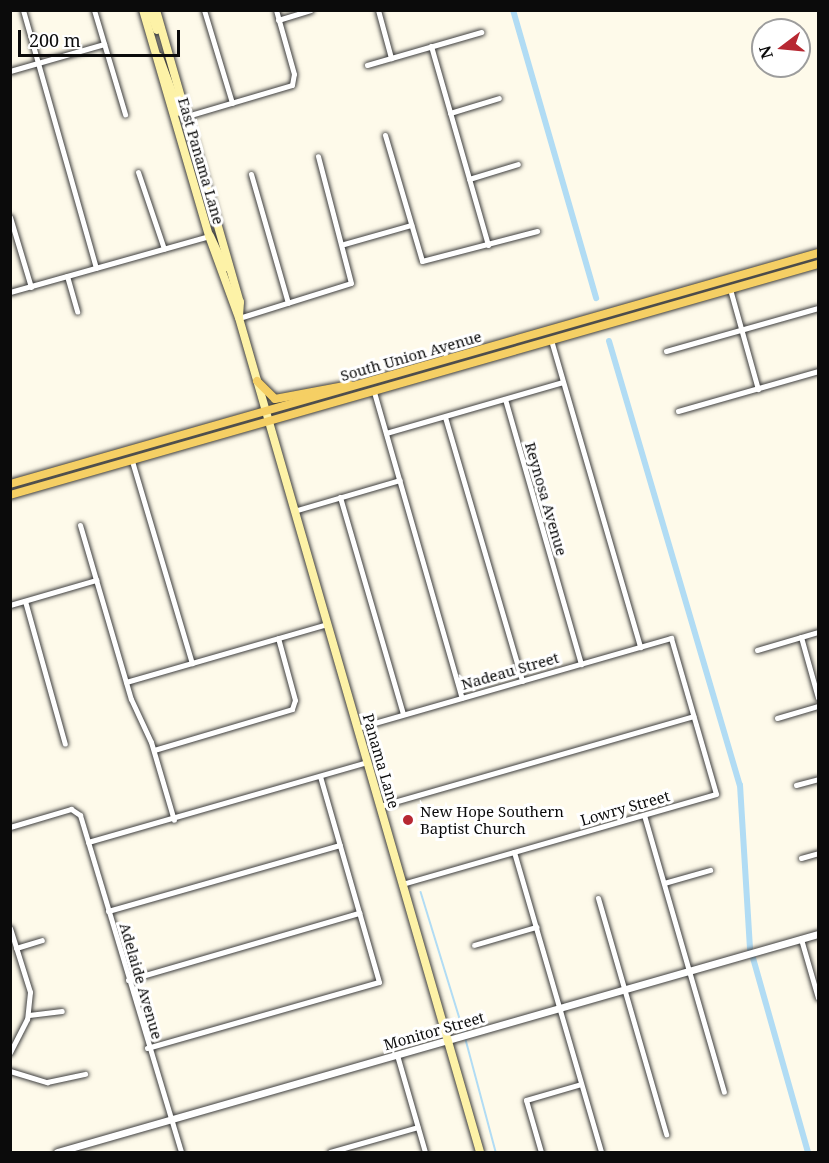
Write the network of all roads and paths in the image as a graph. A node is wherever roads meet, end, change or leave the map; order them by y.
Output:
1 (23, 10) edge
2 (94, 10) edge
3 (143, 10) edge
4 (150, 10) edge
5 (156, 10) edge
6 (204, 10) edge
7 (276, 10) edge
8 (310, 10) edge
9 (378, 10) edge
10 (278, 20) junction
11 (481, 32) dead end
12 (165, 41) junction
13 (104, 44) junction
14 (431, 46) junction
15 (156, 54) junction
16 (392, 58) junction
17 (38, 63) junction
18 (367, 65) dead end
19 (10, 71) edge
20 (499, 98) dead end
21 (232, 103) junction
22 (450, 113) junction
23 (124, 114) dead end
24 (187, 116) junction
25 (385, 135) dead end
26 (318, 156) dead end
27 (518, 164) dead end
28 (138, 172) dead end
29 (251, 174) dead end
30 (469, 179) junction
31 (10, 217) edge
32 (411, 225) junction
33 (537, 231) dead end
34 (209, 236) junction
35 (344, 244) junction
36 (488, 245) junction
37 (164, 249) junction
38 (819, 253) edge
39 (819, 264) edge
40 (96, 268) junction
41 (67, 276) junction
42 (31, 287) junction
43 (730, 289) junction
44 (10, 292) edge
45 (239, 299) junction
46 (288, 303) junction
47 (819, 308) edge
48 (77, 312) dead end
49 (239, 318) junction
50 (741, 330) junction
51 (551, 340) junction
52 (666, 351) dead end
53 (819, 371) edge
54 (383, 378) junction
55 (257, 381) junction
56 (563, 382) junction
57 (357, 385) junction
58 (758, 388) junction
59 (338, 391) junction
60 (374, 392) junction
61 (505, 399) junction
62 (334, 404) junction
63 (266, 411) junction
64 (678, 411) dead end
65 (445, 417) junction
66 (269, 422) junction
67 (386, 433) junction
68 (211, 439) junction
69 (132, 461) junction
70 (400, 480) junction
71 (10, 484) edge
72 (10, 495) edge
73 (340, 497) junction
74 (294, 511) junction
75 (80, 525) dead end
76 (96, 580) junction
77 (25, 601) junction
78 (10, 605) edge
79 (327, 624) junction
80 (819, 632) edge
81 (801, 637) junction
82 (278, 638) junction
83 (640, 646) junction
84 (757, 650) dead end
85 (192, 663) junction
86 (581, 664) junction
87 (522, 681) junction
88 (126, 682) junction
89 (462, 698) junction
90 (819, 698) edge
91 (819, 706) edge
92 (403, 714) junction
93 (693, 716) junction
94 (777, 718) dead end
95 (357, 728) junction
96 (65, 744) dead end
97 (154, 750) junction
98 (367, 762) junction
99 (320, 776) junction
100 (819, 779) edge
101 (796, 786) dead end
102 (380, 806) junction
103 (644, 814) junction
104 (174, 820) junction
105 (10, 827) edge
106 (88, 842) junction
107 (340, 844) junction
108 (514, 852) junction
109 (819, 853) edge
110 (801, 858) dead end
111 (710, 870) dead end
112 (664, 883) junction
113 (402, 884) junction
114 (598, 898) dead end
115 (108, 911) junction
116 (359, 913) junction
117 (536, 927) junction
118 (10, 928) edge
119 (819, 934) edge
120 (801, 939) junction
121 (42, 940) dead end
122 (474, 945) dead end
123 (16, 948) junction
124 (689, 971) junction
125 (128, 980) junction
126 (624, 990) junction
127 (819, 998) edge
128 (559, 1009) junction
129 (62, 1011) dead end
130 (29, 1015) junction
131 (447, 1041) junction
132 (147, 1048) junction
133 (10, 1053) edge
134 (397, 1055) junction
135 (10, 1071) edge
136 (84, 1074) dead end
137 (581, 1084) junction
138 (724, 1092) dead end
139 (172, 1120) junction
140 (418, 1127) junction
141 (666, 1134) dead end
142 (343, 1151) edge
143 (57, 1152) edge
144 (181, 1152) edge
145 (330, 1152) edge
146 (425, 1152) edge
147 (480, 1152) edge
148 (541, 1152) edge
149 (601, 1152) edge

1 - 17 street
2 - 13 street
3 - 15 main road, East Panama Lane
4 - 12 main road
5 - 12 main road, East Panama Lane
6 - 21 street
7 - 10 street
8 - 10 street
9 - 16 street
10 - 21 street
11 - 14 street
12 - 24 main road, East Panama Lane
13 - 17 street
13 - 23 street
14 - 16 street
14 - 22 street
15 - 24 main road
15 - 34 main road, East Panama Lane
16 - 18 street
17 - 19 street
17 - 40 street
20 - 22 street
21 - 24 street
22 - 30 street
24 - 45 main road, East Panama Lane
25 - 32 street
26 - 35 street
27 - 30 street
28 - 37 street
29 - 46 street
30 - 36 street
31 - 42 street
32 - 35 street
32 - 36 street
33 - 36 street
34 - 37 street
34 - 45 main road
34 - 49 main road, East Panama Lane
35 - 46 street
37 - 40 street
38 - 54 main road, South Union Avenue
39 - 43 main road, South Union Avenue
40 - 41 street
41 - 42 street
41 - 48 street
42 - 44 street
43 - 50 street
43 - 51 main road, South Union Avenue
45 - 49 main road, East Panama Lane
46 - 49 street
47 - 50 street
49 - 55 main road, East Panama Lane
50 - 52 street
50 - 58 street
51 - 56 street
51 - 60 main road, South Union Avenue
53 - 58 street
54 - 57 main road, South Union Avenue
54 - 62 main road
55 - 57 main road
55 - 63 main road, East Panama Lane
56 - 61 street
56 - 83 street
57 - 59 main road, South Union Avenue
58 - 64 street
59 - 63 main road, South Union Avenue
59 - 66 main road
60 - 62 main road, South Union Avenue
60 - 67 street
61 - 65 street
61 - 86 street, Reynosa Avenue
62 - 66 main road, South Union Avenue
63 - 66 main road, Panama Lane
63 - 68 main road
63 - 71 main road, South Union Avenue
65 - 67 street
65 - 87 street
66 - 68 main road, South Union Avenue
66 - 74 main road, Panama Lane
67 - 70 street
68 - 69 main road, South Union Avenue
69 - 72 main road, South Union Avenue
69 - 85 street
70 - 73 street
70 - 89 street
73 - 74 street
73 - 92 street
74 - 79 main road, Panama Lane
75 - 76 street
76 - 77 street
76 - 88 street
77 - 78 street
77 - 96 street
79 - 82 street
79 - 95 main road, Panama Lane
80 - 81 street
81 - 84 street
81 - 90 street
82 - 85 street
82 - 97 street
83 - 86 street, Nadeau Street
83 - 93 street, Nadeau Street
85 - 88 street
86 - 87 street, Nadeau Street
87 - 89 street, Nadeau Street
88 - 97 street
89 - 92 street, Nadeau Street
91 - 94 street
92 - 95 street, Nadeau Street
93 - 102 street
93 - 103 street, Lowry Street
95 - 98 main road, Panama Lane
97 - 104 street
98 - 99 street
98 - 102 main road, Panama Lane
99 - 104 street
99 - 107 street
100 - 101 street
102 - 113 main road, Panama Lane
103 - 108 street, Lowry Street
103 - 112 street
104 - 106 street
105 - 106 street, Adelaide Avenue
106 - 115 street, Adelaide Avenue
107 - 115 street
107 - 116 street
108 - 113 street, Lowry Street
108 - 117 street
109 - 110 street
111 - 112 street
112 - 124 street
113 - 131 main road, Panama Lane
114 - 126 street
115 - 125 street, Adelaide Avenue
116 - 125 street
116 - 132 street
117 - 122 street
117 - 128 street
118 - 123 street
119 - 120 street, Monitor Street
120 - 124 street, Monitor Street
120 - 127 street
121 - 123 street
123 - 130 street
124 - 126 street, Monitor Street
124 - 138 street
125 - 132 street, Adelaide Avenue
126 - 128 street, Monitor Street
126 - 141 street
128 - 131 street, Monitor Street
128 - 137 street
129 - 130 street
130 - 133 street
131 - 134 street, Monitor Street
131 - 147 main road, Panama Lane
132 - 139 street, Adelaide Avenue
134 - 139 street, Monitor Street
134 - 140 street
135 - 136 street
137 - 148 street
137 - 149 street
139 - 143 street, Monitor Street
139 - 144 street, Adelaide Avenue
140 - 142 street
140 - 146 street
142 - 145 street

